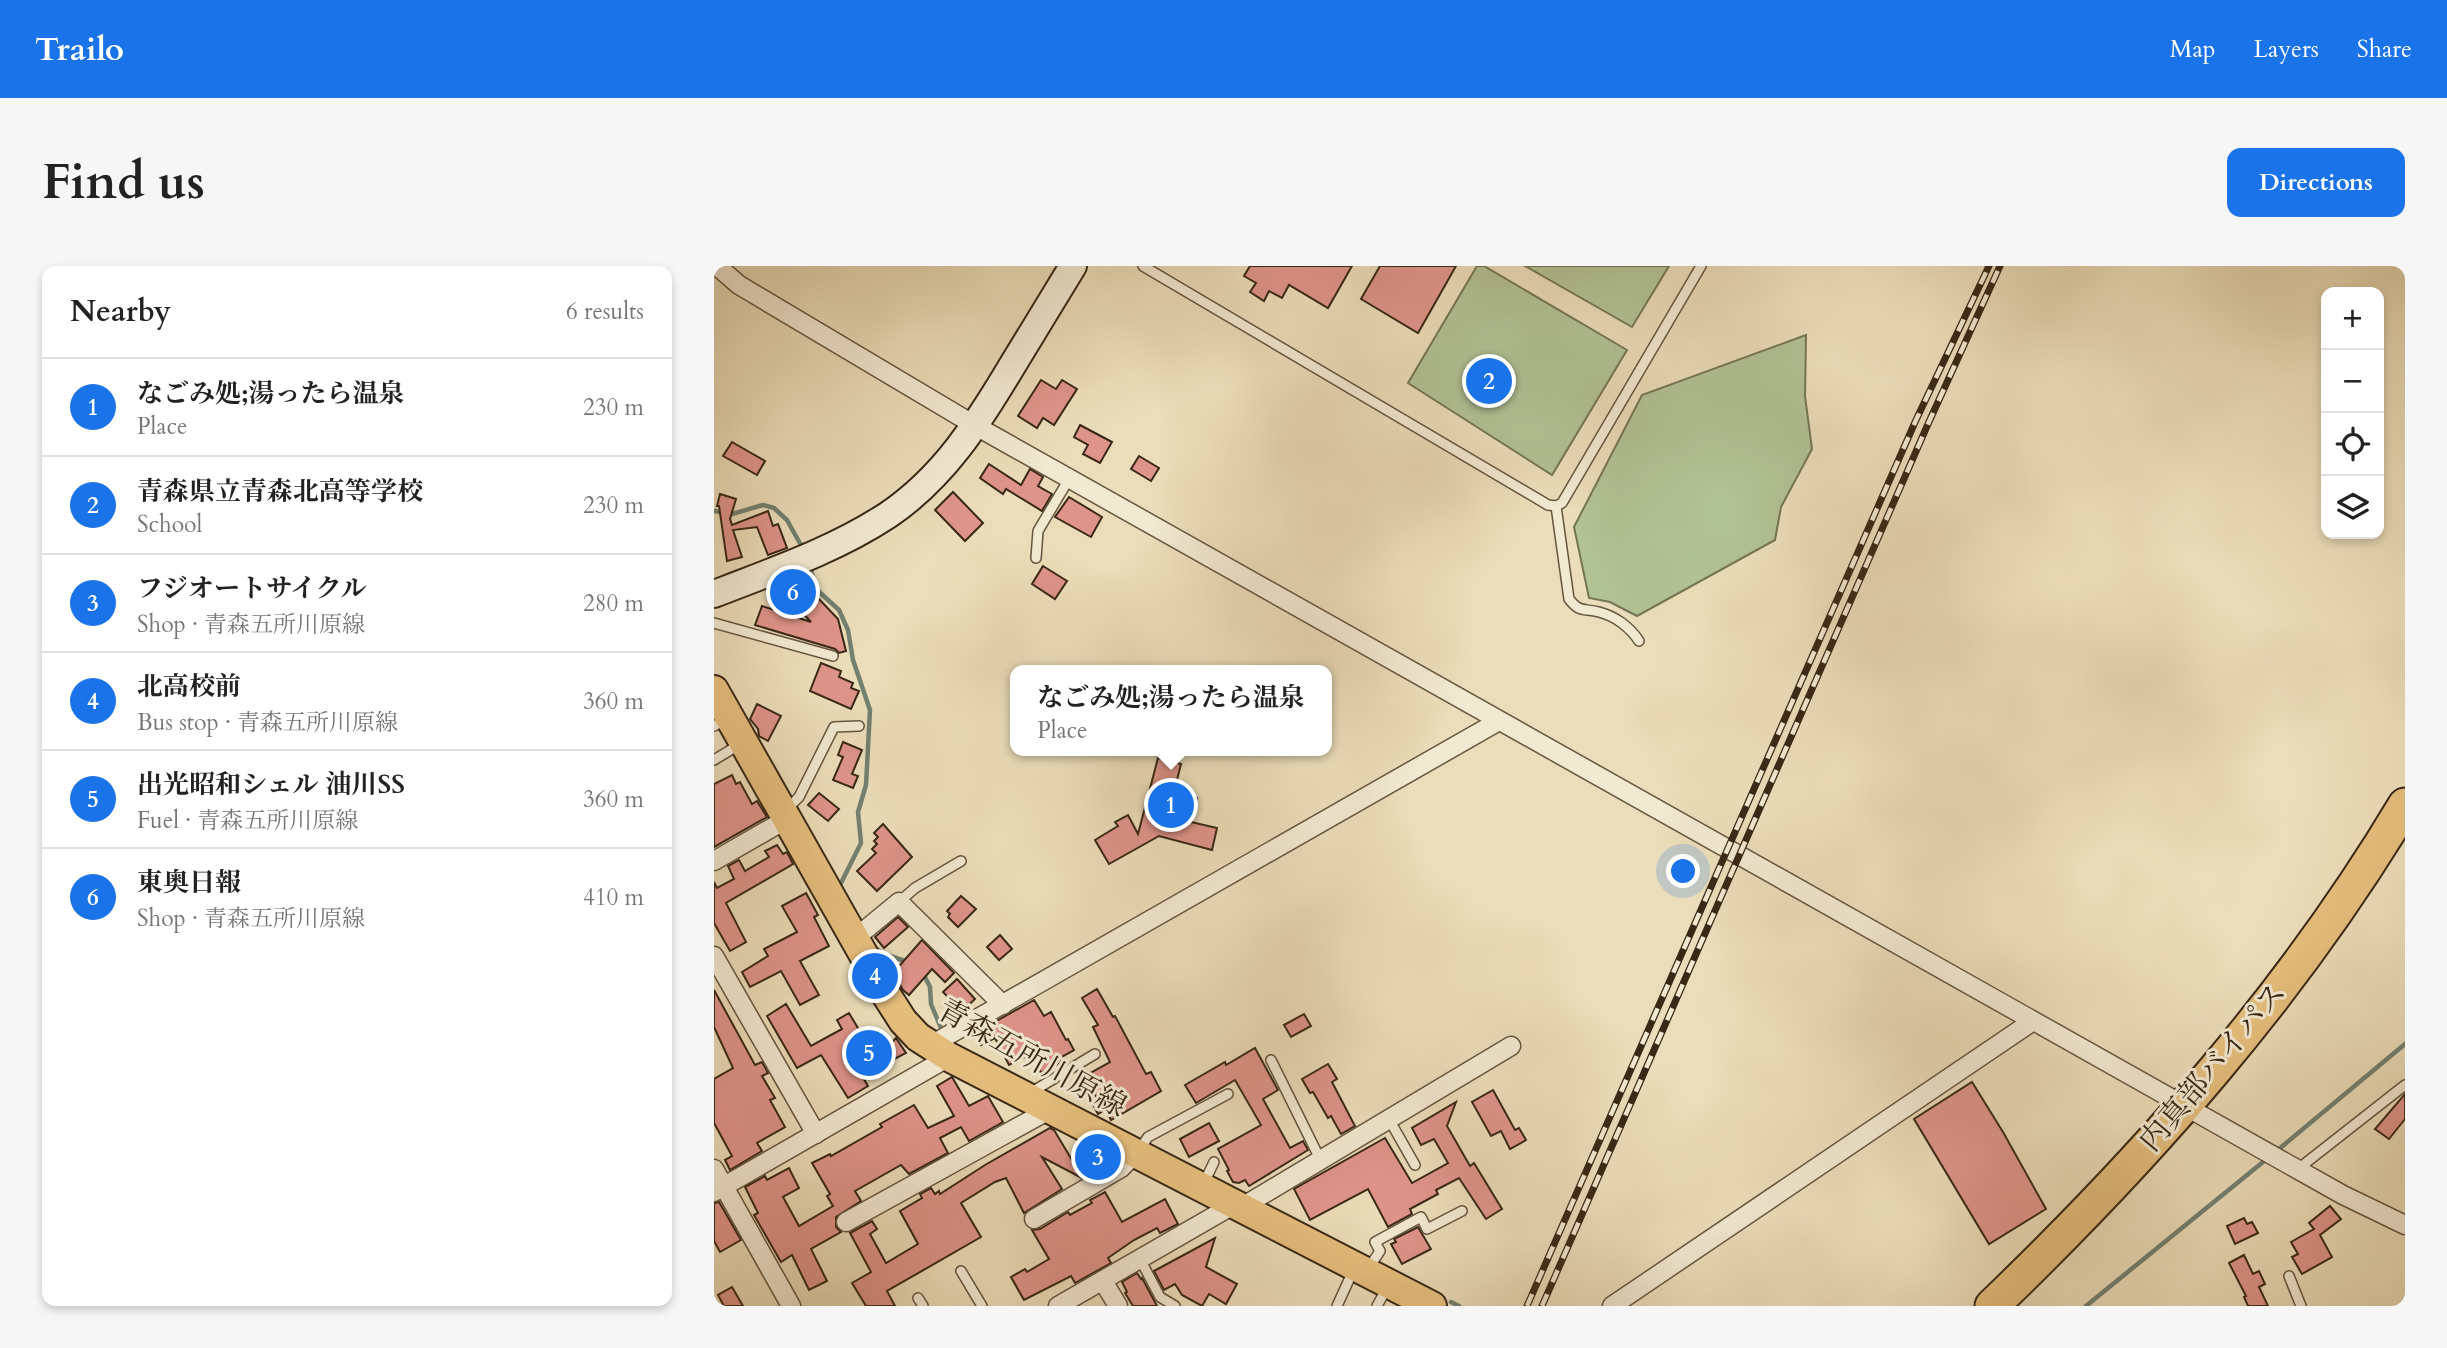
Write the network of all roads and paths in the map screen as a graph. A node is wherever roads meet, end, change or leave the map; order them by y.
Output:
1 (717, 266) edge
2 (1073, 266) edge
3 (1143, 266) edge
4 (1701, 266) edge
5 (976, 426) junction
6 (1069, 479) junction
7 (1556, 506) junction
8 (1035, 558) dead end
9 (714, 594) edge
10 (714, 622) edge
11 (1639, 641) dead end
12 (833, 656) dead end
13 (714, 690) edge
14 (1499, 721) junction
15 (722, 722) edge
16 (859, 726) dead end
17 (743, 743) junction
18 (714, 760) edge
19 (2405, 805) edge
20 (785, 816) junction
21 (714, 861) edge
22 (961, 861) dead end
23 (900, 902) junction
24 (854, 939) junction
25 (714, 956) edge
26 (1003, 1005) junction
27 (2033, 1021) junction
28 (1511, 1046) dead end
29 (940, 1051) junction
30 (1095, 1054) dead end
31 (1271, 1060) dead end
32 (2405, 1085) edge
33 (1228, 1094) dead end
34 (1024, 1096) junction
35 (2185, 1106) junction
36 (1049, 1110) junction
37 (1390, 1121) junction
38 (816, 1134) junction
39 (1136, 1153) junction
40 (1321, 1161) junction
41 (1415, 1165) dead end
42 (714, 1169) edge
43 (2298, 1169) junction
44 (719, 1189) edge
45 (1238, 1205) junction
46 (1462, 1211) dead end
47 (1034, 1219) dead end
48 (846, 1222) dead end
49 (2405, 1225) edge
50 (1140, 1259) junction
51 (961, 1271) dead end
52 (2289, 1276) dead end
53 (1103, 1281) junction
54 (1372, 1282) edge
55 (791, 1306) edge
56 (982, 1306) edge
57 (1058, 1306) edge
58 (1118, 1306) edge
59 (1175, 1306) edge
60 (1336, 1306) edge
61 (1432, 1306) edge
62 (1612, 1306) edge
63 (1992, 1306) edge
64 (2301, 1306) edge

1 - 5 street
2 - 5 street
3 - 7 lane
4 - 7 lane
5 - 6 street
5 - 9 street
6 - 8 lane
6 - 14 street
7 - 11 lane
10 - 12 lane
13 - 15 main road, 青森五所川原線
14 - 26 street
14 - 27 street
15 - 17 main road, 青森五所川原線
16 - 20 lane
17 - 18 lane
17 - 20 main road, 青森五所川原線
19 - 35 highway, 内真部バイパス
20 - 21 street
20 - 24 main road, 青森五所川原線
22 - 23 lane
23 - 24 street
23 - 26 street
24 - 29 main road, 青森五所川原線
25 - 38 street
26 - 29 street
27 - 35 street
27 - 62 street
28 - 37 street
29 - 34 main road, 青森五所川原線
29 - 38 street
30 - 34 lane
31 - 40 lane
32 - 43 lane
33 - 39 lane
34 - 36 main road, 青森五所川原線
35 - 43 street
35 - 63 highway, 内真部バイパス
36 - 39 main road, 青森五所川原線
36 - 48 street
37 - 40 street
37 - 41 lane
38 - 44 street
39 - 45 main road, 青森五所川原線
39 - 47 street
40 - 45 street
42 - 44 street
43 - 49 street
44 - 55 street
45 - 50 street
45 - 54 main road, 青森五所川原線
46 - 54 lane
50 - 53 street
50 - 59 lane
51 - 56 lane
52 - 64 lane
53 - 57 street
53 - 58 street
54 - 60 lane
54 - 61 main road, 青森五所川原線

